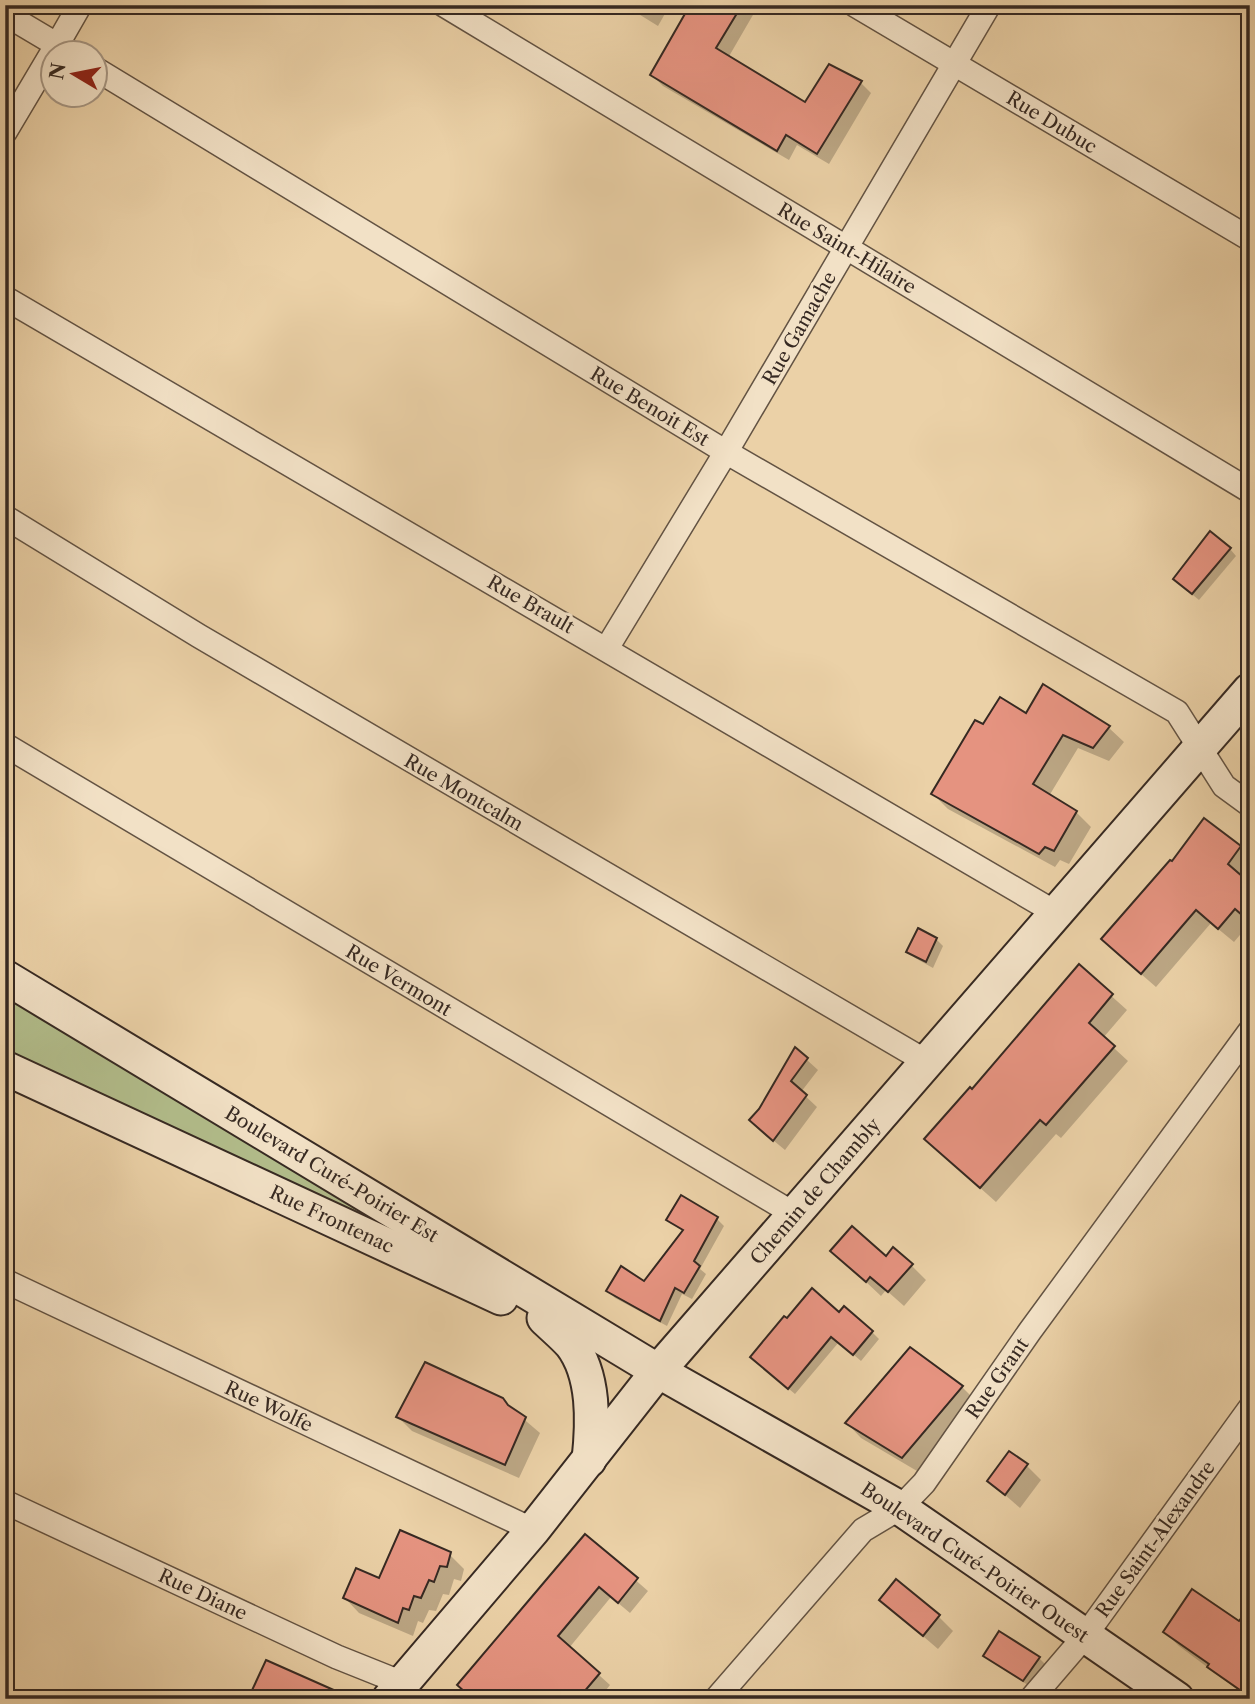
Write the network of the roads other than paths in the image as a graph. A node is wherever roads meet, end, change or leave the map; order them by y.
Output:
1 (80, 5) edge
2 (444, 5) edge
3 (855, 5) edge
4 (989, 5) edge
5 (5, 14) edge
6 (39, 38) edge
7 (64, 38) edge
8 (954, 64) junction
9 (108, 77) edge
10 (38, 82) edge
11 (5, 132) edge
12 (1250, 239) edge
13 (846, 248) junction
14 (5, 298) edge
15 (726, 452) junction
16 (1250, 491) edge
17 (5, 517) edge
18 (607, 648) junction
19 (1250, 690) edge
20 (5, 745) edge
21 (1200, 747) junction
22 (1250, 805) edge
23 (1056, 913) junction
24 (5, 977) edge
25 (1250, 1031) edge
26 (927, 1062) junction
27 (5, 1068) edge
28 (794, 1214) junction
29 (5, 1281) edge
30 (544, 1318) junction
31 (658, 1371) junction
32 (1250, 1408) edge
33 (589, 1460) junction
34 (5, 1502) edge
35 (900, 1508) junction
36 (533, 1530) junction
37 (1085, 1636) junction
38 (395, 1691) edge
39 (716, 1699) edge
40 (1031, 1699) edge
41 (1177, 1699) edge

1 - 7 street
2 - 13 street, Rue Saint-Hilaire
3 - 8 street, Rue Dubuc
4 - 8 street, Rue Gamache
5 - 6 street
8 - 12 street, Rue Dubuc
8 - 13 street, Rue Gamache
9 - 15 street, Rue Benoit Est
10 - 11 street
13 - 15 street, Rue Gamache
13 - 16 street, Rue Saint-Hilaire
14 - 18 street, Rue Brault
15 - 18 street, Rue Gamache
15 - 21 street, Rue Benoit Est
17 - 26 street, Rue Montcalm
18 - 23 street, Rue Brault
19 - 21 main road, Chemin de Chambly
20 - 28 street, Rue Vermont
21 - 22 street, Rue Benoit Est
21 - 23 main road, Chemin de Chambly
23 - 26 main road, Chemin de Chambly
24 - 31 main road, Boulevard Curé-Poirier Est
25 - 35 street, Rue Grant
26 - 28 main road, Chemin de Chambly
27 - 30 main road, Rue Frontenac
28 - 31 main road, Chemin de Chambly
29 - 36 street, Rue Wolfe
30 - 31 main road, Rue Frontenac
30 - 33 main road
31 - 33 main road, Chemin de Chambly
31 - 35 main road, Boulevard Curé-Poirier Ouest
32 - 37 street, Rue Saint-Alexandre
33 - 36 main road, Chemin de Chambly
34 - 38 street, Rue Diane
35 - 37 main road, Boulevard Curé-Poirier Ouest
35 - 39 street, Rue Grant
36 - 38 main road, Chemin de Chambly
37 - 40 street, Rue Saint-Alexandre
37 - 41 main road, Boulevard Curé-Poirier Ouest

